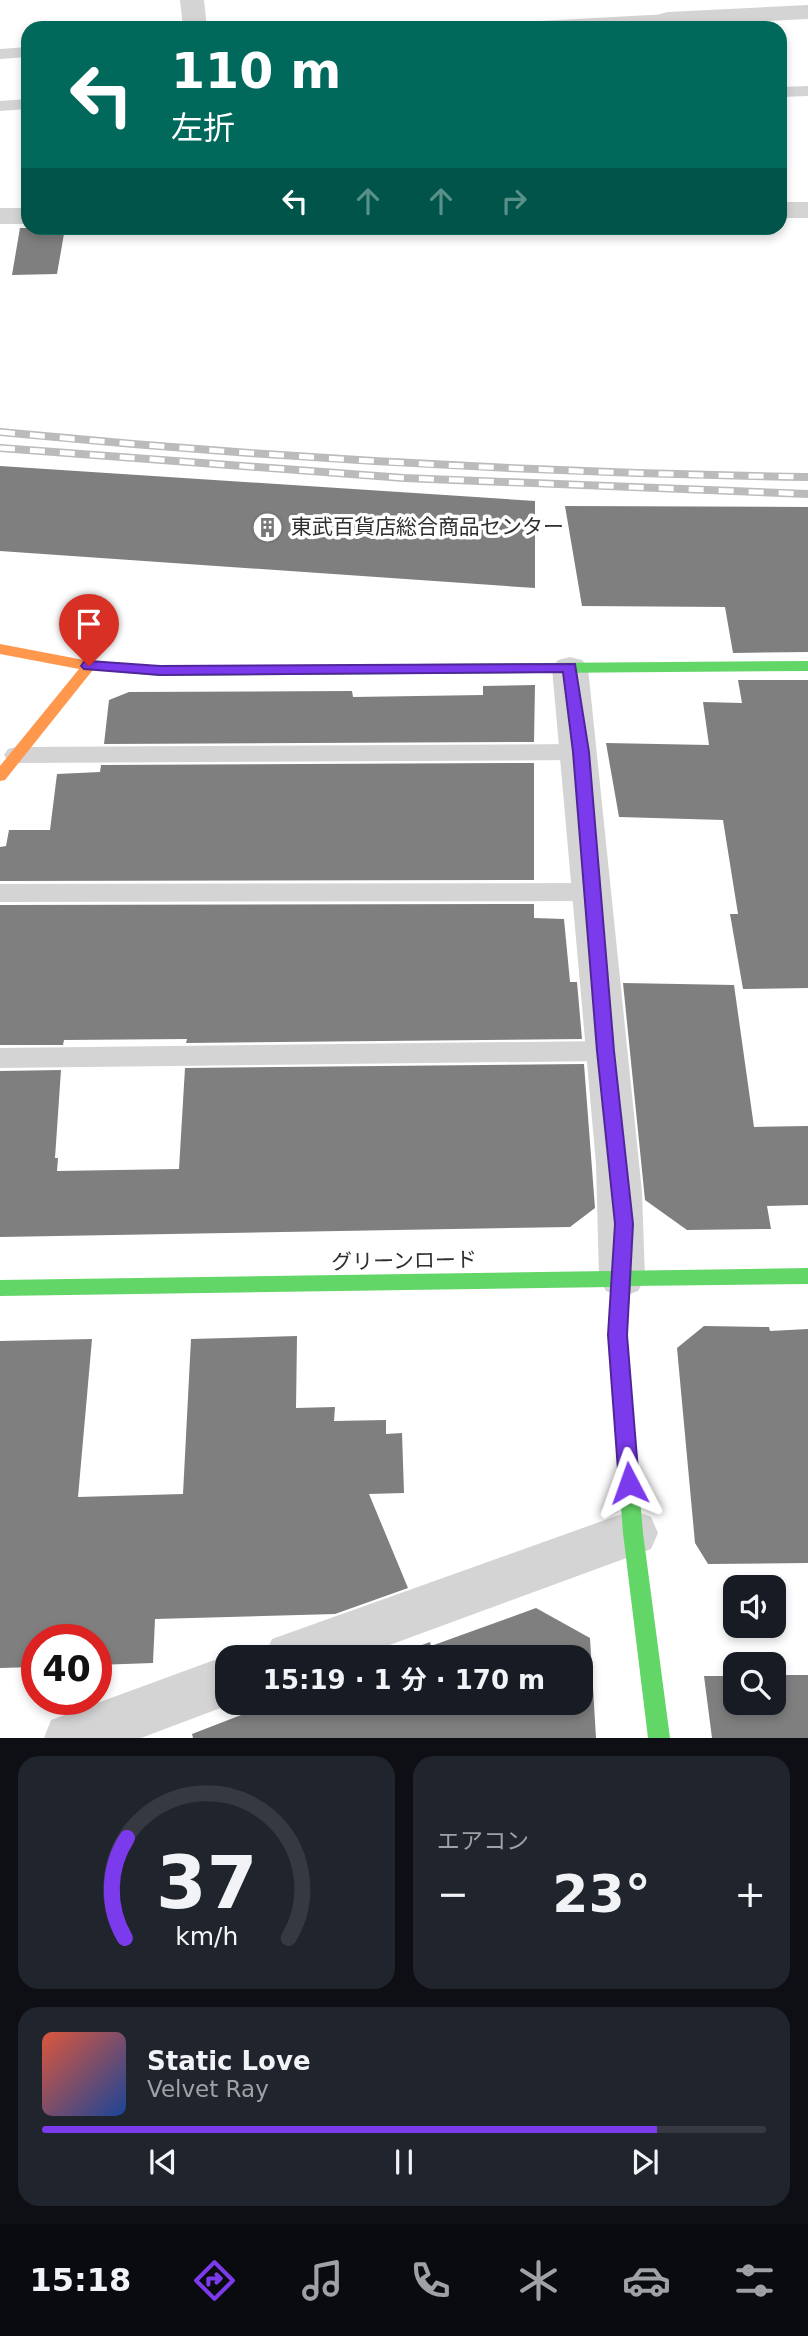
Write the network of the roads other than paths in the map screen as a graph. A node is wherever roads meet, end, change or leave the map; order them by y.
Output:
1 (192, 0) edge
2 (808, 12) edge
3 (667, 16) edge
4 (194, 21) edge
5 (598, 21) edge
6 (21, 52) edge
7 (0, 54) edge
8 (808, 91) edge
9 (787, 92) edge
10 (21, 104) edge
11 (0, 106) edge
12 (787, 210) edge
13 (808, 210) edge
14 (0, 216) edge
15 (21, 216) edge
16 (0, 649) edge
17 (89, 666) junction
18 (808, 666) edge
19 (570, 668) junction
20 (581, 752) junction
21 (16, 755) junction
22 (0, 776) edge
23 (594, 892) junction
24 (0, 893) edge
25 (606, 1051) junction
26 (0, 1058) edge
27 (808, 1276) edge
28 (622, 1278) junction
29 (0, 1288) edge
30 (633, 1533) junction
31 (323, 1645) edge
32 (215, 1685) edge
33 (69, 1738) edge
34 (659, 1738) edge

1 - 4 street
2 - 3 street
3 - 5 lane
6 - 7 lane
8 - 9 lane
10 - 11 lane
12 - 13 street
14 - 15 street
16 - 17 street
17 - 19 street
17 - 21 street
18 - 19 street
19 - 20 street
20 - 21 lane
20 - 23 street
21 - 22 street
23 - 24 lane
23 - 25 street
25 - 26 lane
25 - 28 street
27 - 28 street, グリーンロード
28 - 29 street, グリーンロード
28 - 30 street
30 - 31 street
30 - 34 street
32 - 33 street

